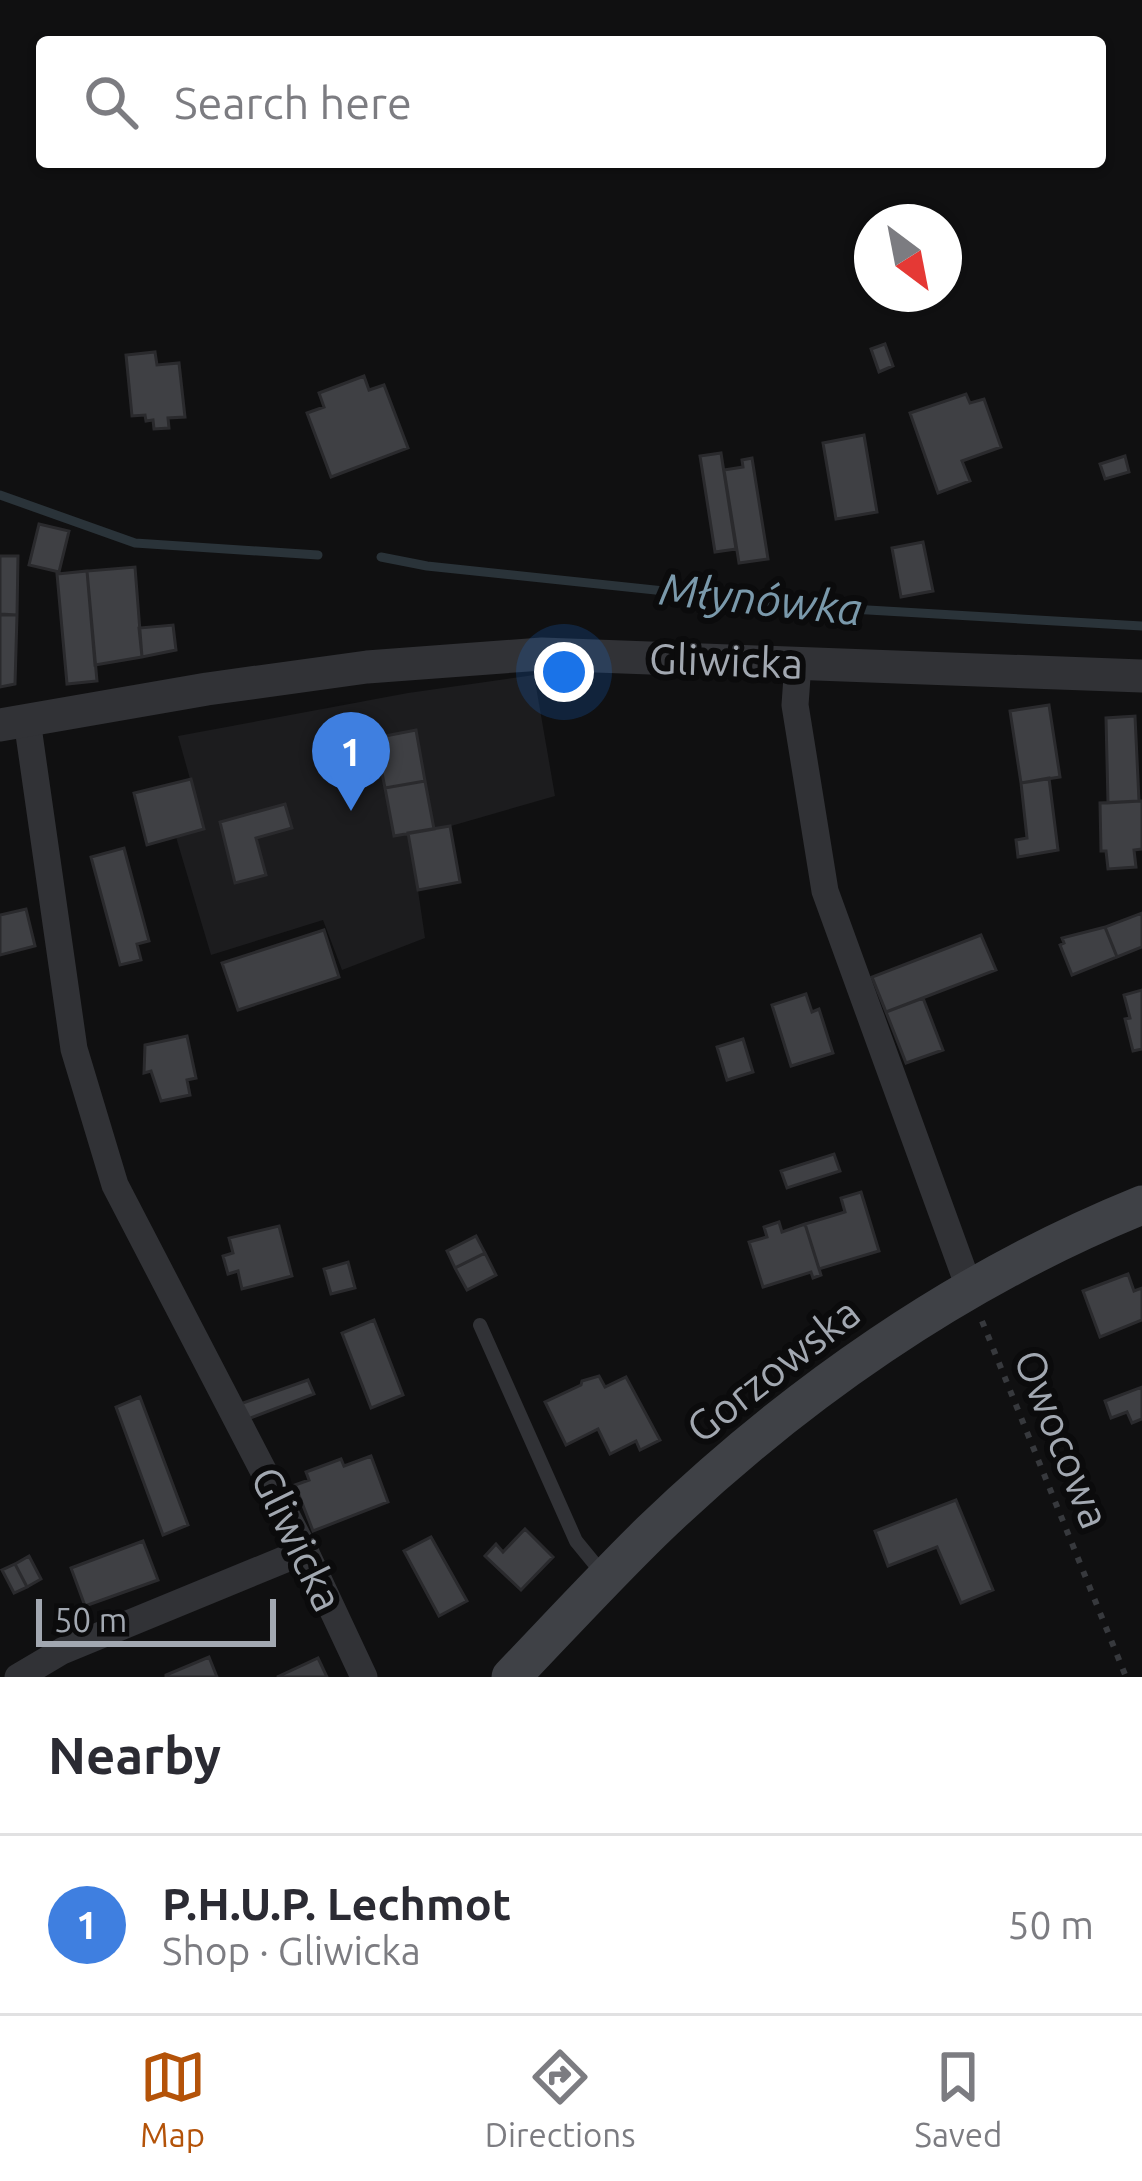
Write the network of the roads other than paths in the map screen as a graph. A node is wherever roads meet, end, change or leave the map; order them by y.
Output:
1 (799, 663) junction
2 (1142, 676) edge
3 (14, 723) edge
4 (1142, 1205) edge
5 (970, 1290) junction
6 (480, 1325) dead end
7 (304, 1551) junction
8 (606, 1578) junction
9 (18, 1677) edge
10 (364, 1677) edge
11 (511, 1677) edge

1 - 2 street, Gliwicka
1 - 3 street, Gliwicka
1 - 5 street
3 - 7 street, Gliwicka
4 - 5 main road, Gorzowska
5 - 8 main road, Gorzowska
6 - 8 lane
7 - 9 street
7 - 10 street, Gliwicka
8 - 11 main road, Gorzowska

